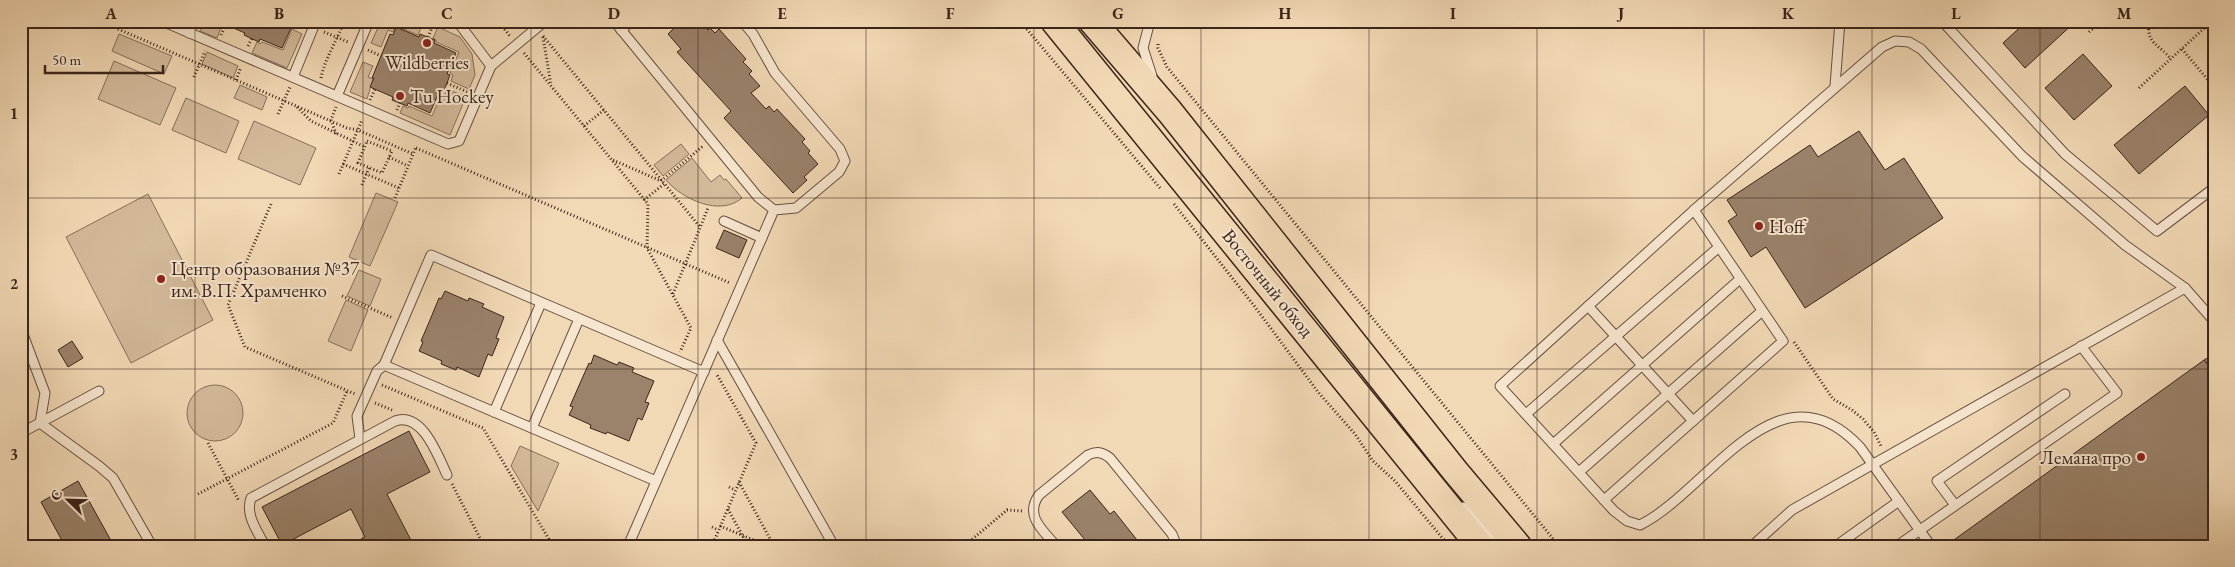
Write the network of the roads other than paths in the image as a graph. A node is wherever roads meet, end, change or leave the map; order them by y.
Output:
1 (162, 21) edge
2 (194, 21) edge
3 (369, 21) edge
4 (457, 21) edge
5 (545, 21) edge
6 (614, 21) edge
7 (632, 21) edge
8 (742, 21) edge
9 (1054, 21) edge
10 (1092, 21) edge
11 (1150, 21) edge
12 (1840, 21) edge
13 (1942, 21) edge
14 (315, 24) edge
15 (621, 30) junction
16 (189, 33) junction
17 (491, 66) junction
18 (292, 77) junction
19 (1835, 86) junction
20 (339, 97) junction
21 (1170, 112) junction
22 (2214, 188) edge
23 (774, 210) junction
24 (1694, 210) junction
25 (724, 222) dead end
26 (762, 238) junction
27 (1718, 247) junction
28 (1740, 278) junction
29 (2185, 288) junction
30 (541, 303) junction
31 (1588, 306) junction
32 (1762, 311) junction
33 (579, 319) junction
34 (2214, 321) edge
35 (21, 329) edge
36 (1616, 336) junction
37 (717, 340) junction
38 (2081, 346) junction
39 (384, 365) junction
40 (1642, 365) junction
41 (704, 372) junction
42 (100, 391) dead end
43 (1668, 394) junction
44 (2065, 394) dead end
45 (494, 412) junction
46 (1526, 414) junction
47 (1693, 421) junction
48 (40, 423) junction
49 (532, 428) junction
50 (21, 433) edge
51 (360, 439) junction
52 (1553, 444) junction
53 (1872, 464) junction
54 (1417, 467) junction
55 (1579, 472) junction
56 (447, 475) road end
57 (656, 481) junction
58 (1604, 500) junction
59 (1899, 501) junction
60 (1954, 505) junction
61 (1919, 530) junction
62 (1510, 541) edge
63 (152, 546) edge
64 (266, 546) edge
65 (628, 546) edge
66 (834, 546) edge
67 (1056, 546) edge
68 (1177, 546) edge
69 (1480, 546) edge
70 (1752, 546) edge
71 (1836, 546) edge
72 (1897, 546) edge
73 (1931, 546) edge

1 - 16 lane
2 - 16 lane
3 - 20 lane
4 - 17 lane
5 - 17 lane
6 - 15 lane
7 - 15 lane
8 - 23 lane
9 - 54 main road, Восточный обход
10 - 21 main road, Восточный обход
11 - 21 lane
12 - 19 lane
13 - 22 lane
14 - 18 lane
15 - 23 lane
16 - 18 lane
17 - 20 lane
18 - 20 lane
19 - 24 lane
19 - 29 lane
21 - 62 main road, Восточный обход
23 - 26 lane
24 - 27 lane
24 - 31 lane
25 - 26 lane
26 - 37 lane
27 - 28 lane
27 - 36 lane
28 - 32 lane
28 - 40 lane
29 - 34 lane
29 - 38 lane
30 - 33 lane
30 - 39 lane
30 - 45 lane
31 - 36 lane
31 - 46 lane
32 - 43 lane
32 - 47 lane
33 - 41 lane
33 - 49 lane
35 - 48 lane
36 - 40 lane
36 - 46 lane
37 - 41 lane
37 - 66 lane
38 - 53 lane
38 - 60 lane
39 - 45 lane
39 - 51 lane
40 - 43 lane
40 - 52 lane
41 - 57 lane
42 - 48 lane
43 - 47 lane
43 - 55 lane
44 - 60 lane
45 - 49 lane
46 - 52 lane
47 - 58 lane
48 - 50 lane
48 - 63 lane
49 - 57 lane
51 - 56 lane
51 - 64 lane
52 - 55 lane
53 - 58 lane
53 - 59 lane
53 - 70 lane
54 - 62 lane
54 - 69 main road, Восточный обход
55 - 58 lane
57 - 65 lane
59 - 61 lane
59 - 71 lane
60 - 61 lane
61 - 72 lane
61 - 73 lane
67 - 68 lane

